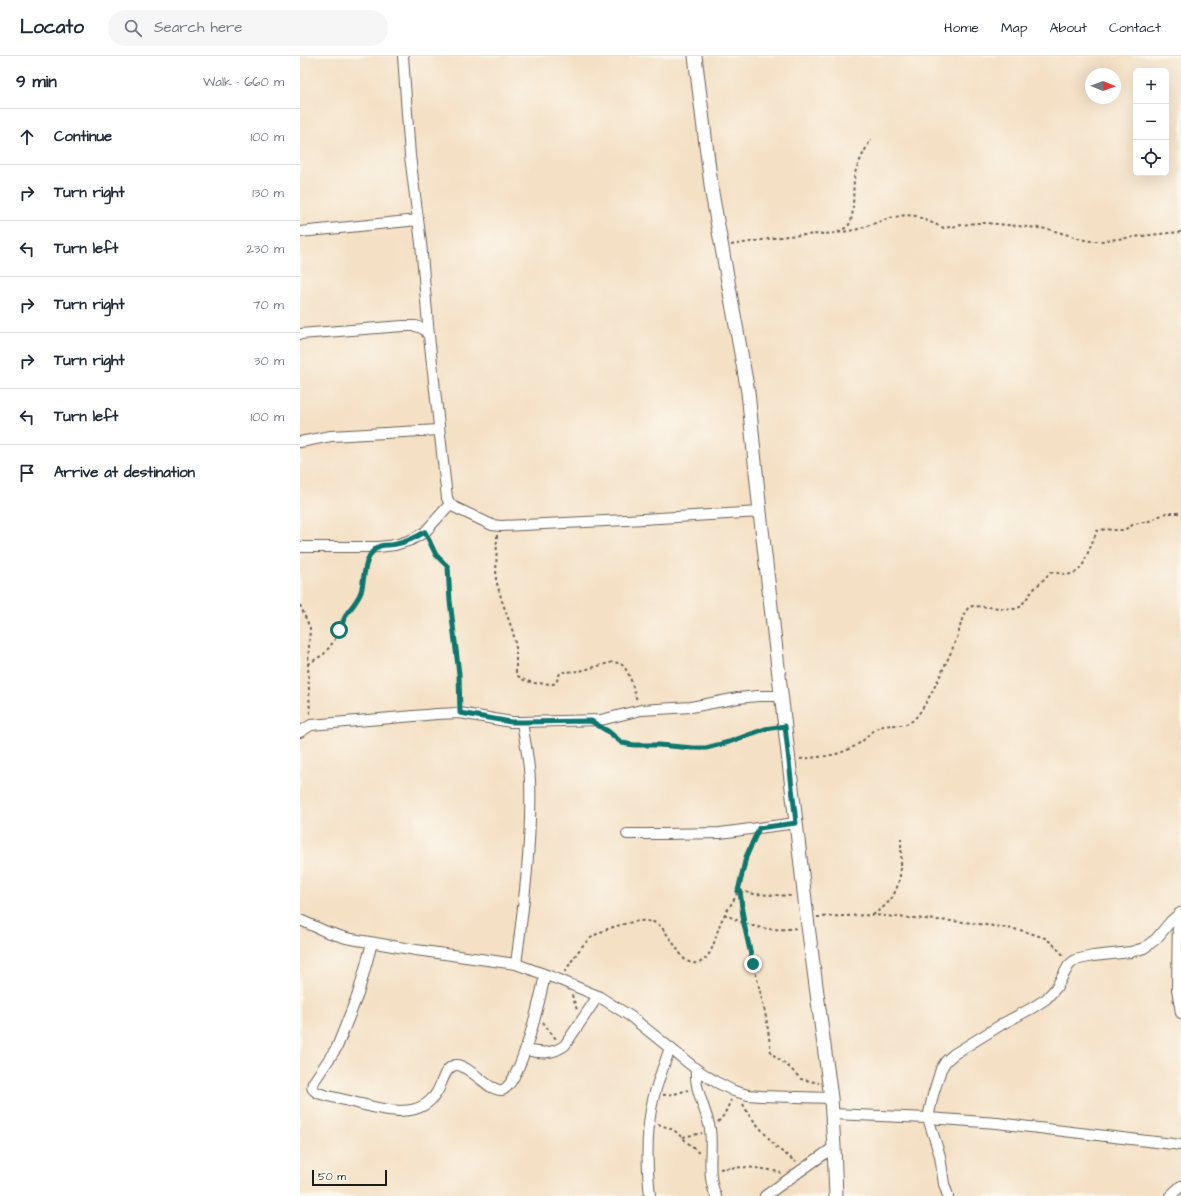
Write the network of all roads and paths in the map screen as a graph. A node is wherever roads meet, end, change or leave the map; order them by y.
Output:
1 (403, 56) edge
2 (695, 56) edge
3 (871, 139) dead end
4 (418, 220) junction
5 (300, 232) edge
6 (1181, 232) edge
7 (837, 233) junction
8 (722, 247) junction
9 (300, 334) edge
10 (429, 336) junction
11 (439, 430) junction
12 (300, 442) edge
13 (450, 504) junction
14 (760, 512) junction
15 (1181, 513) edge
16 (497, 525) junction
17 (425, 532) junction
18 (300, 546) edge
19 (378, 547) junction
20 (300, 605) edge
21 (308, 664) junction
22 (781, 696) junction
23 (641, 710) junction
24 (460, 713) junction
25 (591, 721) junction
26 (522, 722) junction
27 (311, 725) junction
28 (785, 726) junction
29 (300, 732) edge
30 (789, 760) junction
31 (796, 823) junction
32 (759, 828) junction
33 (627, 834) dead end
34 (901, 836) dead end
35 (739, 891) junction
36 (804, 896) junction
37 (1179, 913) edge
38 (724, 914) junction
39 (872, 915) junction
40 (300, 920) edge
41 (807, 922) junction
42 (744, 924) junction
43 (372, 943) junction
44 (516, 964) junction
45 (1069, 965) junction
46 (545, 975) junction
47 (564, 981) junction
48 (598, 996) junction
49 (537, 1008) junction
50 (1181, 1013) edge
51 (582, 1021) junction
52 (565, 1045) junction
53 (670, 1048) junction
54 (525, 1050) junction
55 (696, 1069) junction
56 (697, 1086) junction
57 (736, 1092) junction
58 (830, 1092) junction
59 (654, 1095) junction
60 (832, 1114) junction
61 (928, 1118) junction
62 (650, 1121) junction
63 (710, 1130) junction
64 (683, 1137) junction
65 (1181, 1145) edge
66 (834, 1147) junction
67 (710, 1166) junction
68 (806, 1168) junction
69 (794, 1177) junction
70 (1181, 1186) edge
71 (650, 1196) edge
72 (716, 1196) edge
73 (765, 1196) edge
74 (836, 1196) edge
75 (948, 1196) edge
76 (1170, 1196) edge

1 - 4 street
2 - 8 street
3 - 7 path
4 - 5 street
4 - 10 street
6 - 7 path
7 - 8 path
8 - 14 street
9 - 10 street
10 - 11 street
11 - 12 street
11 - 13 street
13 - 16 street
13 - 17 street
14 - 16 street
14 - 22 street
15 - 30 path
16 - 23 path
17 - 19 street
17 - 24 path
18 - 19 street
19 - 21 path
20 - 21 path
21 - 27 path
22 - 23 street
22 - 28 street
23 - 25 street
24 - 26 street
24 - 27 street
25 - 26 street
25 - 28 path
26 - 44 street
27 - 29 street
28 - 30 street
30 - 31 street
31 - 32 street
31 - 36 street
32 - 33 street
32 - 35 path
34 - 39 path
35 - 36 path
35 - 38 path
35 - 42 path
36 - 41 street
37 - 45 street
37 - 50 street
38 - 42 path
38 - 47 path
39 - 41 path
39 - 45 path
40 - 43 street
41 - 42 path
41 - 58 street
42 - 58 path
43 - 44 street
43 - 54 street
44 - 46 street
45 - 61 street
46 - 47 street
46 - 49 street
47 - 48 street
47 - 51 path
48 - 51 street
48 - 53 street
49 - 52 path
49 - 54 street
51 - 52 street
52 - 54 street
53 - 55 street
53 - 59 street
55 - 56 street
55 - 57 street
56 - 59 path
56 - 63 street
57 - 58 street
57 - 63 path
57 - 68 path
58 - 60 street
59 - 62 street
60 - 61 street
60 - 66 street
61 - 65 street
61 - 75 street
62 - 64 path
62 - 71 street
63 - 64 path
63 - 67 street
64 - 67 path
66 - 68 street
66 - 74 street
67 - 69 path
67 - 72 street
68 - 69 street
69 - 73 street
70 - 76 street

